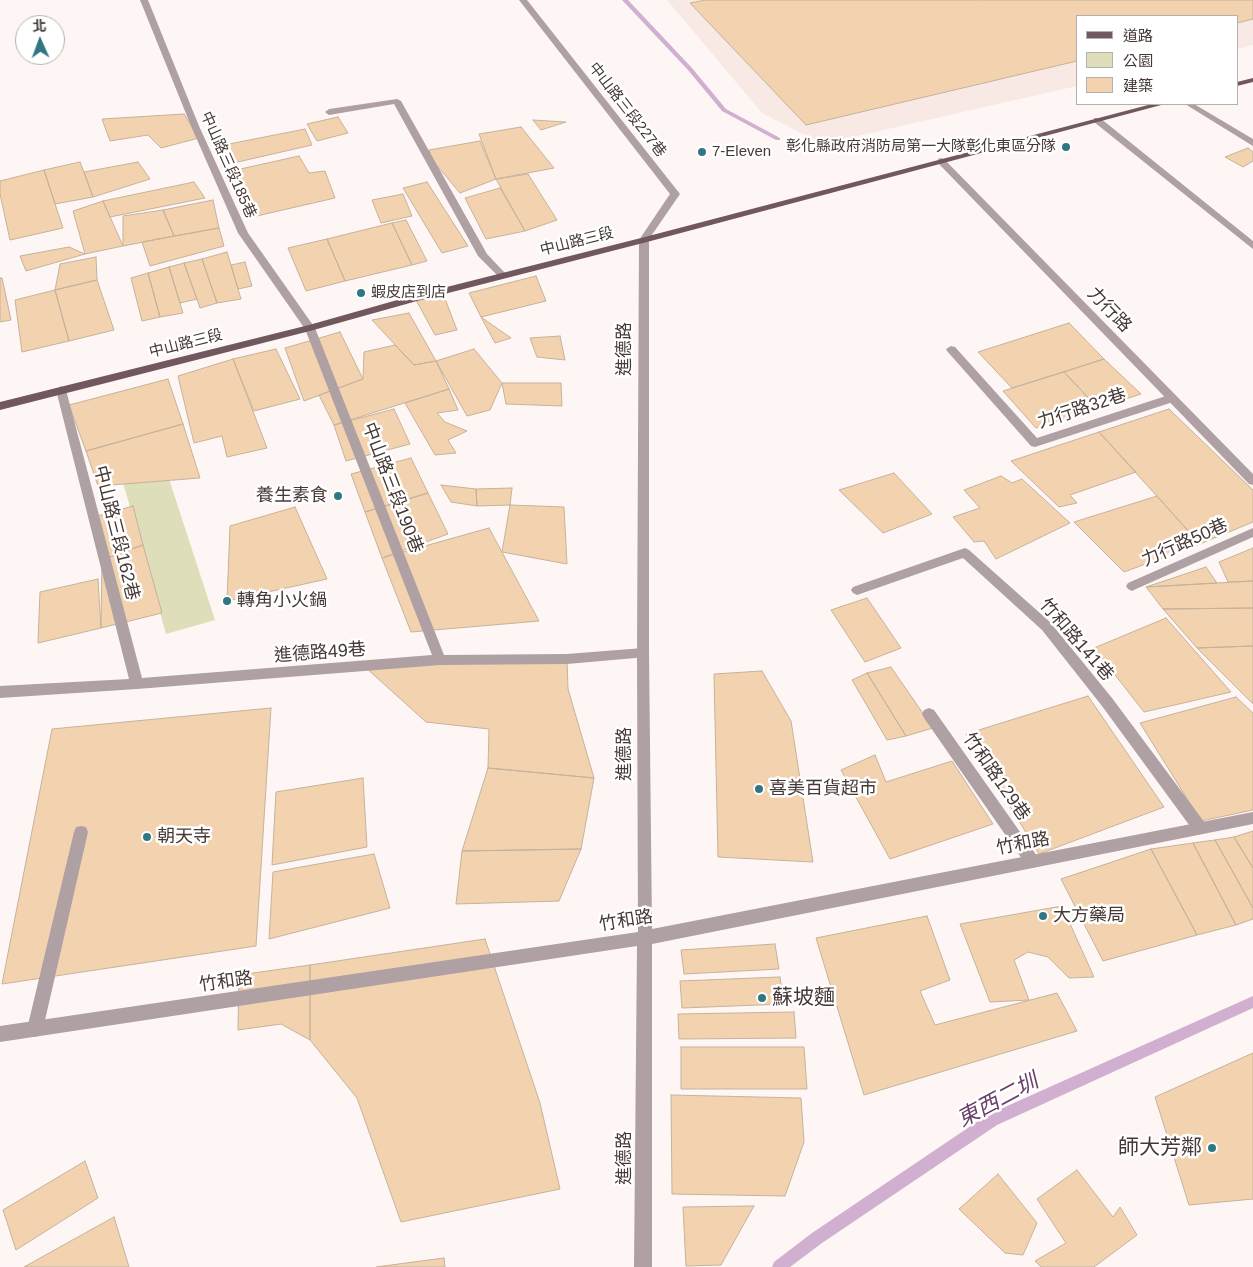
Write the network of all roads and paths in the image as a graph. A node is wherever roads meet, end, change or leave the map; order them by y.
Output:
1 (144, 0) edge
2 (523, 0) edge
3 (1253, 80) edge
4 (1238, 84) edge
5 (1158, 105) edge
6 (1191, 105) edge
7 (329, 112) dead end
8 (1097, 120) junction
9 (1253, 143) edge
10 (941, 161) junction
11 (644, 240) junction
12 (1253, 246) edge
13 (503, 276) junction
14 (310, 328) junction
15 (951, 350) dead end
16 (61, 390) junction
17 (1172, 398) junction
18 (0, 406) edge
19 (1253, 481) edge
20 (1253, 532) edge
21 (1132, 586) dead end
22 (857, 590) dead end
23 (643, 653) junction
24 (440, 660) junction
25 (137, 684) junction
26 (0, 692) edge
27 (930, 714) dead end
28 (1253, 818) edge
29 (1200, 828) junction
30 (81, 832) dead end
31 (1032, 861) junction
32 (645, 938) junction
33 (35, 1029) junction
34 (0, 1034) edge
35 (643, 1267) edge

1 - 14 street, 中山路三段185巷
2 - 11 street, 中山路三段227巷
3 - 4 main road
5 - 8 main road, 中山路三段
6 - 9 street
7 - 13 street
8 - 10 main road, 中山路三段
8 - 12 street
10 - 11 main road, 中山路三段
10 - 17 street, 力行路
11 - 13 main road, 中山路三段
11 - 23 street, 進德路
13 - 14 main road, 中山路三段
14 - 16 main road, 中山路三段
14 - 24 street, 中山路三段190巷
15 - 17 street, 力行路32巷
16 - 18 main road, 中山路三段
16 - 25 street, 中山路三段162巷
17 - 19 street, 力行路
20 - 21 street, 力行路50巷
22 - 29 street, 竹和路141巷
23 - 24 street, 進德路49巷
23 - 32 street, 進德路
24 - 25 street, 進德路49巷
25 - 26 street, 進德路49巷
27 - 31 street, 竹和路129巷
28 - 29 street, 竹和路
29 - 31 street, 竹和路
30 - 33 street
31 - 32 street, 竹和路
32 - 33 street, 竹和路
32 - 35 street, 進德路
33 - 34 street, 竹和路

